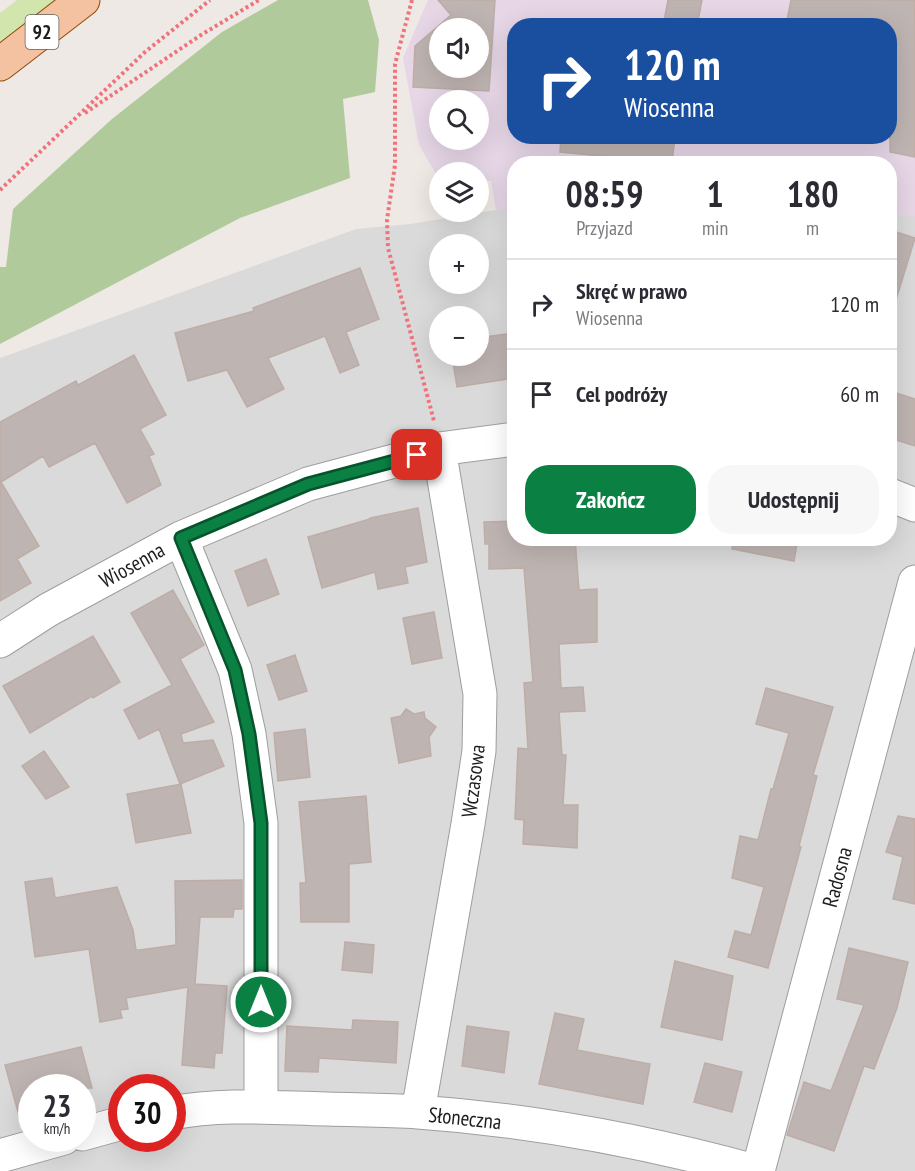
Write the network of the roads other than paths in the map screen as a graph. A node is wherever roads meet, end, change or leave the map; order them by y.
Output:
1 (83, 0) edge
2 (0, 64) edge
3 (437, 439) junction
4 (507, 439) edge
5 (897, 498) edge
6 (915, 505) edge
7 (181, 538) junction
8 (915, 582) edge
9 (0, 641) edge
10 (261, 1107) junction
11 (186, 1110) edge
12 (418, 1112) junction
13 (18, 1151) edge
14 (0, 1156) edge
15 (753, 1171) edge
16 (758, 1171) edge

1 - 2 main road, 92
3 - 4 street, Wiosenna
3 - 7 street, Wiosenna
3 - 12 street, Wczasowa
5 - 6 street
7 - 9 street, Wiosenna
7 - 10 street
8 - 16 street, Radosna
10 - 11 street, Słoneczna
10 - 12 street, Słoneczna
12 - 15 street, Słoneczna
13 - 14 street

